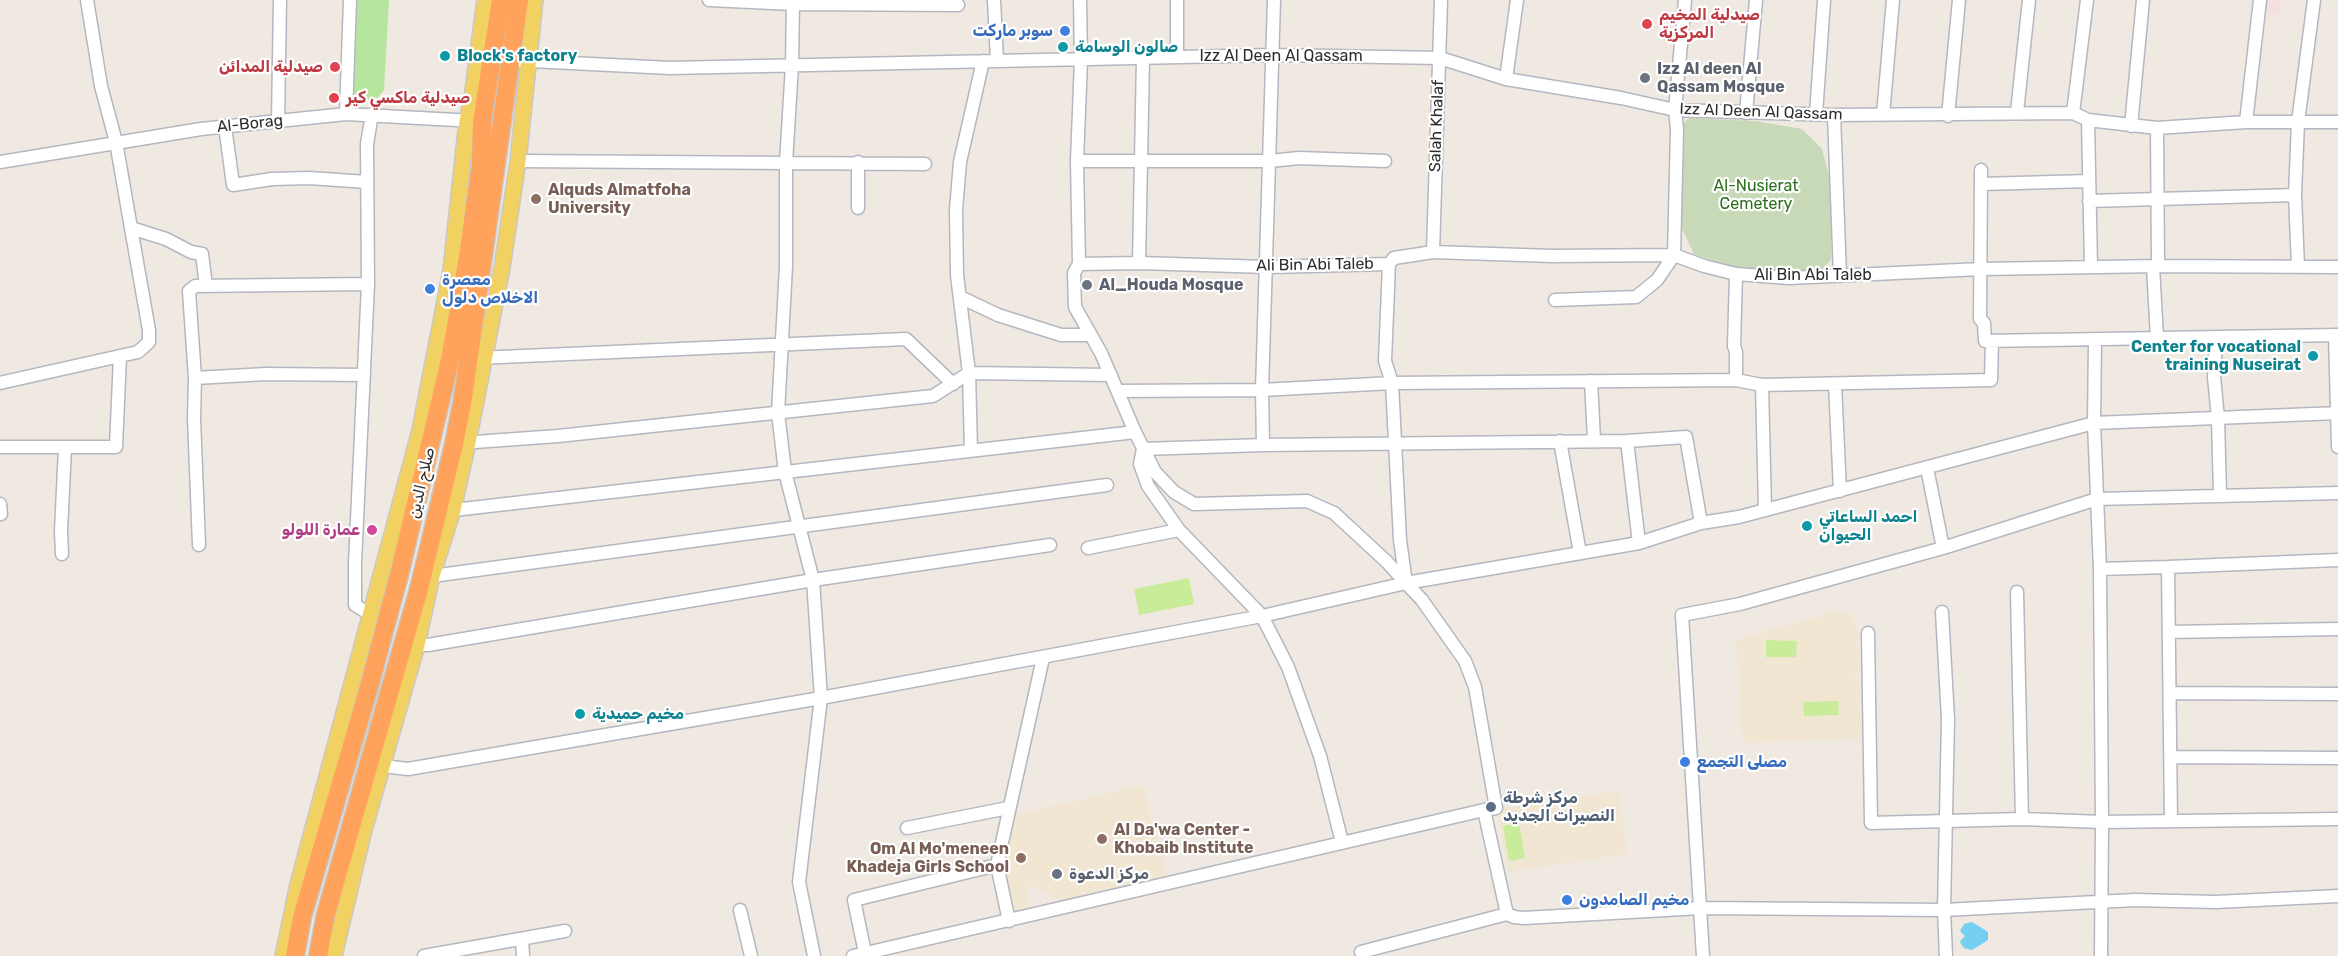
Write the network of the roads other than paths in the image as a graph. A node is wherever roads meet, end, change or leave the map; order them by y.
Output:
1 (87, 0) edge
2 (280, 0) edge
3 (350, 0) edge
4 (485, 0) edge
5 (501, 0) edge
6 (519, 0) edge
7 (535, 0) edge
8 (709, 0) edge
9 (994, 0) edge
10 (1080, 0) edge
11 (1177, 0) edge
12 (1274, 0) edge
13 (1441, 0) edge
14 (1517, 0) edge
15 (1685, 0) edge
16 (1756, 0) edge
17 (1824, 0) edge
18 (1893, 0) edge
19 (1959, 0) edge
20 (2029, 0) edge
21 (2087, 0) edge
22 (2143, 0) edge
23 (2260, 0) edge
24 (2314, 0) edge
25 (793, 2) edge
26 (958, 5) dead end
27 (1274, 55) junction
28 (1177, 57) junction
29 (1143, 58) junction
30 (1440, 58) junction
31 (511, 60) junction
32 (1081, 60) junction
33 (530, 61) junction
34 (997, 61) junction
35 (982, 62) junction
36 (792, 65) junction
37 (1506, 79) junction
38 (1675, 110) junction
39 (1746, 112) junction
40 (2017, 112) junction
41 (2073, 113) junction
42 (346, 114) junction
43 (372, 114) junction
44 (1815, 114) junction
45 (1834, 115) junction
46 (1883, 115) junction
47 (1948, 116) junction
48 (2088, 120) junction
49 (278, 121) junction
50 (475, 121) junction
51 (2246, 122) junction
52 (2298, 122) junction
53 (2338, 122) edge
54 (502, 125) junction
55 (225, 126) junction
56 (2131, 126) junction
57 (2157, 128) junction
58 (116, 142) junction
59 (1140, 160) junction
60 (518, 161) junction
61 (1077, 161) junction
62 (1270, 161) junction
63 (1385, 161) dead end
64 (0, 162) edge
65 (858, 162) junction
66 (786, 163) junction
67 (926, 164) dead end
68 (1980, 171) dead end
69 (2089, 181) junction
70 (367, 182) junction
71 (1981, 184) junction
72 (2295, 195) junction
73 (2157, 199) junction
74 (2089, 201) junction
75 (858, 208) dead end
76 (131, 228) junction
77 (1433, 252) junction
78 (1674, 255) junction
79 (1139, 263) junction
80 (1079, 264) junction
81 (1389, 264) junction
82 (2156, 266) junction
83 (1267, 267) junction
84 (2091, 267) junction
85 (2298, 267) junction
86 (2338, 267) edge
87 (1981, 269) junction
88 (1736, 274) junction
89 (1840, 276) junction
90 (368, 284) junction
91 (206, 286) junction
92 (960, 297) junction
93 (1555, 300) dead end
94 (1089, 335) junction
95 (2337, 335) edge
96 (2157, 338) junction
97 (2216, 338) junction
98 (2095, 340) junction
99 (1992, 341) junction
100 (781, 345) junction
101 (120, 356) junction
102 (477, 358) junction
103 (969, 373) junction
104 (364, 375) junction
105 (1111, 375) junction
106 (195, 378) junction
107 (1736, 380) junction
108 (1591, 381) junction
109 (0, 383) edge
110 (1392, 383) junction
111 (953, 384) junction
112 (1835, 384) junction
113 (1762, 385) junction
114 (1262, 390) junction
115 (1118, 391) junction
116 (777, 412) junction
117 (2337, 413) edge
118 (2218, 418) junction
119 (2094, 423) junction
120 (1135, 432) junction
121 (1594, 440) junction
122 (1560, 441) junction
123 (1627, 441) junction
124 (461, 443) junction
125 (1396, 444) junction
126 (1263, 445) junction
127 (0, 447) edge
128 (2338, 447) edge
129 (65, 448) junction
130 (1143, 449) junction
131 (970, 450) junction
132 (1927, 468) junction
133 (785, 472) junction
134 (1107, 485) dead end
135 (1840, 491) junction
136 (2338, 494) edge
137 (2220, 496) junction
138 (2097, 499) junction
139 (0, 504) edge
140 (1765, 510) junction
141 (445, 511) junction
142 (1, 514) edge
143 (1701, 523) junction
144 (798, 526) junction
145 (1179, 530) junction
146 (1639, 543) junction
147 (199, 545) dead end
148 (1050, 545) dead end
149 (1088, 548) dead end
150 (1943, 548) junction
151 (1580, 553) junction
152 (62, 554) dead end
153 (2338, 560) edge
154 (2168, 567) junction
155 (2100, 569) junction
156 (432, 576) junction
157 (813, 580) junction
158 (1406, 583) junction
159 (2017, 592) dead end
160 (1942, 612) dead end
161 (371, 615) junction
162 (1262, 616) junction
163 (2338, 629) edge
164 (2169, 632) junction
165 (1868, 633) dead end
166 (417, 645) junction
167 (1043, 658) junction
168 (2170, 693) junction
169 (2338, 694) edge
170 (821, 698) junction
171 (2171, 757) junction
172 (2338, 758) edge
173 (383, 766) junction
174 (1008, 808) junction
175 (1484, 810) junction
176 (2022, 819) junction
177 (2338, 819) edge
178 (1947, 821) junction
179 (2171, 821) junction
180 (2103, 822) junction
181 (907, 828) dead end
182 (1342, 842) junction
183 (997, 866) junction
184 (2338, 896) edge
185 (2102, 902) junction
186 (1701, 908) junction
187 (740, 910) dead end
188 (1944, 910) junction
189 (1507, 914) junction
190 (1009, 921) junction
191 (565, 931) dead end
192 (522, 939) junction
193 (1361, 952) dead end
194 (859, 954) edge
195 (283, 956) edge
196 (295, 956) edge
197 (318, 956) edge
198 (334, 956) edge
199 (424, 956) edge
200 (523, 956) edge
201 (751, 956) edge
202 (814, 956) edge
203 (1703, 956) edge
204 (1946, 956) edge
205 (2101, 956) edge

1 - 58 street
2 - 49 street
3 - 42 street
4 - 50 main road
5 - 50 highway, صلاح الدين
6 - 31 highway, صلاح الدين
7 - 33 main road
8 - 25 street
9 - 34 street
10 - 32 street
11 - 28 street
12 - 27 street
13 - 30 street, Salah Khalaf
14 - 37 street
15 - 38 street
16 - 39 street
17 - 44 street
18 - 46 street
19 - 47 street
20 - 40 street
21 - 41 street
22 - 56 street
23 - 51 street
24 - 52 street
25 - 26 street
25 - 36 street
27 - 28 street, Izz Al Deen Al Qassam
27 - 30 street, Izz Al Deen Al Qassam
27 - 62 street
28 - 29 street, Izz Al Deen Al Qassam
29 - 32 street, Izz Al Deen Al Qassam
29 - 59 street
30 - 37 street, Izz Al Deen Al Qassam
30 - 77 street, Salah Khalaf
31 - 33 street, Izz Al Deen Al Qassam
31 - 54 highway, صلاح الدين
32 - 34 street, Izz Al Deen Al Qassam
32 - 61 street
33 - 36 street, Izz Al Deen Al Qassam
33 - 60 main road
34 - 35 street, Izz Al Deen Al Qassam
35 - 36 street, Izz Al Deen Al Qassam
35 - 92 street
36 - 66 street
37 - 38 street, Izz Al Deen Al Qassam
38 - 39 street, Izz Al Deen Al Qassam
38 - 78 street
39 - 44 street, Izz Al Deen Al Qassam
40 - 41 street, Izz Al Deen Al Qassam
40 - 47 street, Izz Al Deen Al Qassam
41 - 48 street, Izz Al Deen Al Qassam
42 - 43 street, Al-Borag
42 - 49 street, Al-Borag
43 - 50 street, Al-Borag
43 - 70 street
44 - 45 street, Izz Al Deen Al Qassam
45 - 46 street, Izz Al Deen Al Qassam
45 - 89 street
46 - 47 street, Izz Al Deen Al Qassam
48 - 56 street, Izz Al Deen Al Qassam
48 - 69 street
49 - 55 street, Al-Borag
50 - 54 street, Al-Borag
50 - 161 main road
50 - 196 highway, صلاح الدين
51 - 52 street, Izz Al Deen Al Qassam
51 - 57 street, Izz Al Deen Al Qassam
52 - 53 street, Izz Al Deen Al Qassam
52 - 72 street
54 - 102 highway, صلاح الدين
55 - 58 street, Al-Borag
55 - 70 street
56 - 57 street, Izz Al Deen Al Qassam
57 - 73 street
58 - 64 street, Al-Borag
58 - 76 street
59 - 61 street
59 - 62 street
59 - 79 street
60 - 66 street
60 - 102 main road
61 - 80 street
62 - 63 street
62 - 83 street
65 - 66 street
65 - 67 street
65 - 75 street
66 - 100 street
68 - 71 street
69 - 71 street
69 - 74 street
70 - 90 street
71 - 87 street
72 - 73 street
72 - 85 street
73 - 74 street
73 - 82 street
74 - 84 street
76 - 91 street
76 - 101 street
77 - 78 street, Ali Bin Abi Taleb
77 - 81 street, Ali Bin Abi Taleb
78 - 88 street, Ali Bin Abi Taleb
78 - 93 street
79 - 80 street, Ali Bin Abi Taleb
79 - 83 street, Ali Bin Abi Taleb
80 - 94 street
81 - 83 street, Ali Bin Abi Taleb
81 - 110 street
82 - 84 street, Ali Bin Abi Taleb
82 - 85 street, Ali Bin Abi Taleb
82 - 96 street
83 - 114 street
84 - 87 street, Ali Bin Abi Taleb
85 - 86 street, Ali Bin Abi Taleb
87 - 89 street, Ali Bin Abi Taleb
87 - 99 street
88 - 89 street, Ali Bin Abi Taleb
88 - 107 street
90 - 91 street
90 - 104 street
91 - 106 street
92 - 94 street
92 - 103 street
94 - 105 street
95 - 97 street
95 - 117 street
96 - 97 street
96 - 98 street
97 - 118 street
98 - 99 street
98 - 119 street
99 - 112 street
100 - 102 street
100 - 111 street
100 - 116 street
101 - 109 street
101 - 129 street
102 - 124 highway, صلاح الدين
103 - 105 street
103 - 111 street
103 - 131 street
104 - 106 street
104 - 161 street
105 - 115 street
106 - 147 street
107 - 108 street
107 - 113 street
108 - 110 street
108 - 121 street
110 - 114 street
110 - 125 street
111 - 116 street
112 - 113 street
112 - 135 street
113 - 140 street
114 - 115 street
114 - 126 street
115 - 120 street
116 - 124 street
116 - 133 street
117 - 118 street
117 - 128 street
118 - 119 street
118 - 137 street
119 - 132 street
119 - 138 street
120 - 130 street
120 - 131 street
121 - 122 street
121 - 123 street
122 - 125 street
122 - 151 street
123 - 143 street
123 - 146 street
124 - 141 highway, صلاح الدين
125 - 126 street
125 - 158 street
126 - 130 street
127 - 129 street
129 - 152 street
130 - 145 street
130 - 158 street
131 - 133 street
132 - 135 street
132 - 150 street
133 - 141 street
133 - 144 street
134 - 144 street
135 - 140 street
136 - 137 street
137 - 138 street
138 - 150 street
138 - 155 street
139 - 142 street
140 - 143 street
141 - 156 main road
141 - 197 highway, صلاح الدين
143 - 146 street
144 - 156 street
144 - 157 street
145 - 149 street
145 - 162 street
146 - 151 street
148 - 157 street
150 - 186 street
151 - 158 street
153 - 154 street
154 - 155 street
154 - 164 street
155 - 180 street
156 - 166 main road
157 - 166 street
157 - 170 street
158 - 162 street
158 - 175 street
159 - 176 street
160 - 178 street
161 - 195 main road
162 - 167 street
162 - 182 street
163 - 164 street
164 - 168 street
165 - 178 street
166 - 173 main road
167 - 170 street
167 - 174 street
168 - 169 street
168 - 171 street
170 - 173 street
170 - 202 street
171 - 172 street
171 - 179 street
173 - 198 main road
174 - 181 street
174 - 183 street
175 - 182 street
175 - 189 street
176 - 178 street
176 - 180 street
177 - 179 street
178 - 188 street
179 - 180 street
180 - 185 street
182 - 190 street
183 - 190 street
183 - 194 street
184 - 185 street
185 - 188 street
185 - 205 street
186 - 188 street
186 - 189 street
186 - 203 street
187 - 201 street
188 - 204 street
189 - 193 street
190 - 194 street
191 - 192 street
192 - 199 street
192 - 200 street

